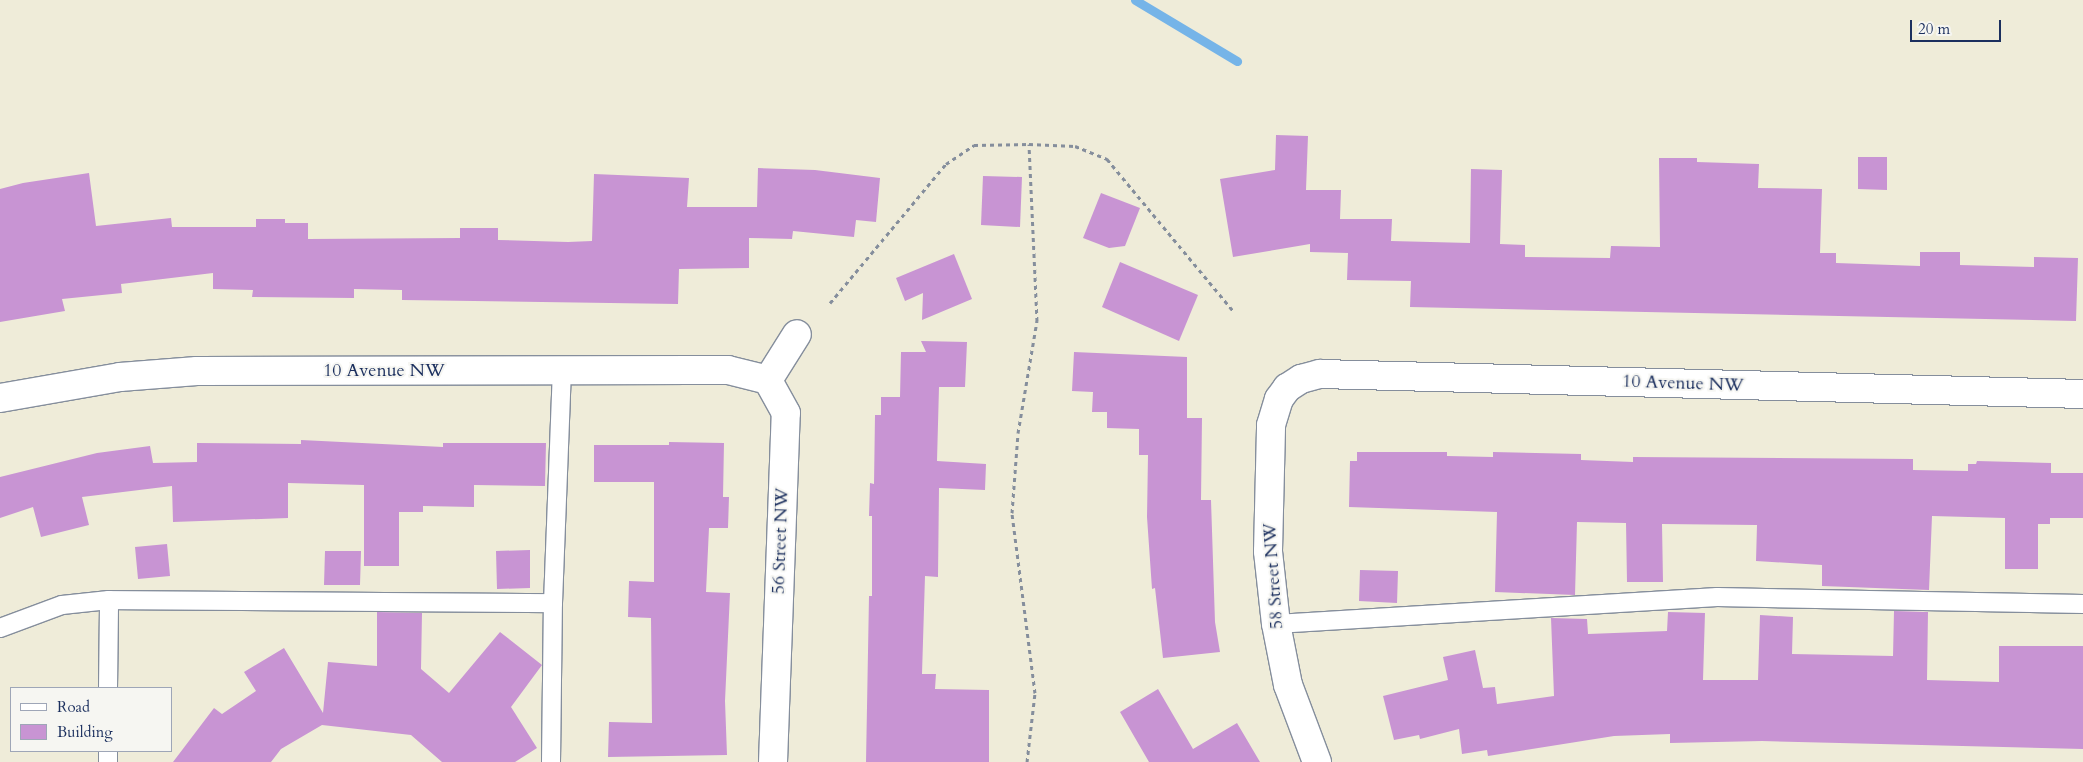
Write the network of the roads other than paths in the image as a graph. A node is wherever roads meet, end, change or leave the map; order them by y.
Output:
1 (797, 334) dead end
2 (562, 372) junction
3 (768, 380) junction
4 (1287, 388) joint
5 (2083, 394) edge
6 (0, 398) edge
7 (109, 600) junction
8 (553, 602) junction
9 (2083, 604) edge
10 (1276, 624) junction
11 (0, 628) edge
12 (108, 687) edge
13 (551, 762) edge
14 (772, 762) edge
15 (1317, 762) edge

1 - 3 street
2 - 3 street, 10 Avenue NW
2 - 6 street, 10 Avenue NW
2 - 8 lane
3 - 14 street, 56 Street NW
4 - 5 street, 10 Avenue NW
4 - 10 street, 58 Street NW
7 - 8 lane
7 - 11 lane
7 - 12 lane
8 - 13 lane
9 - 10 lane
10 - 15 street, 58 Street NW

